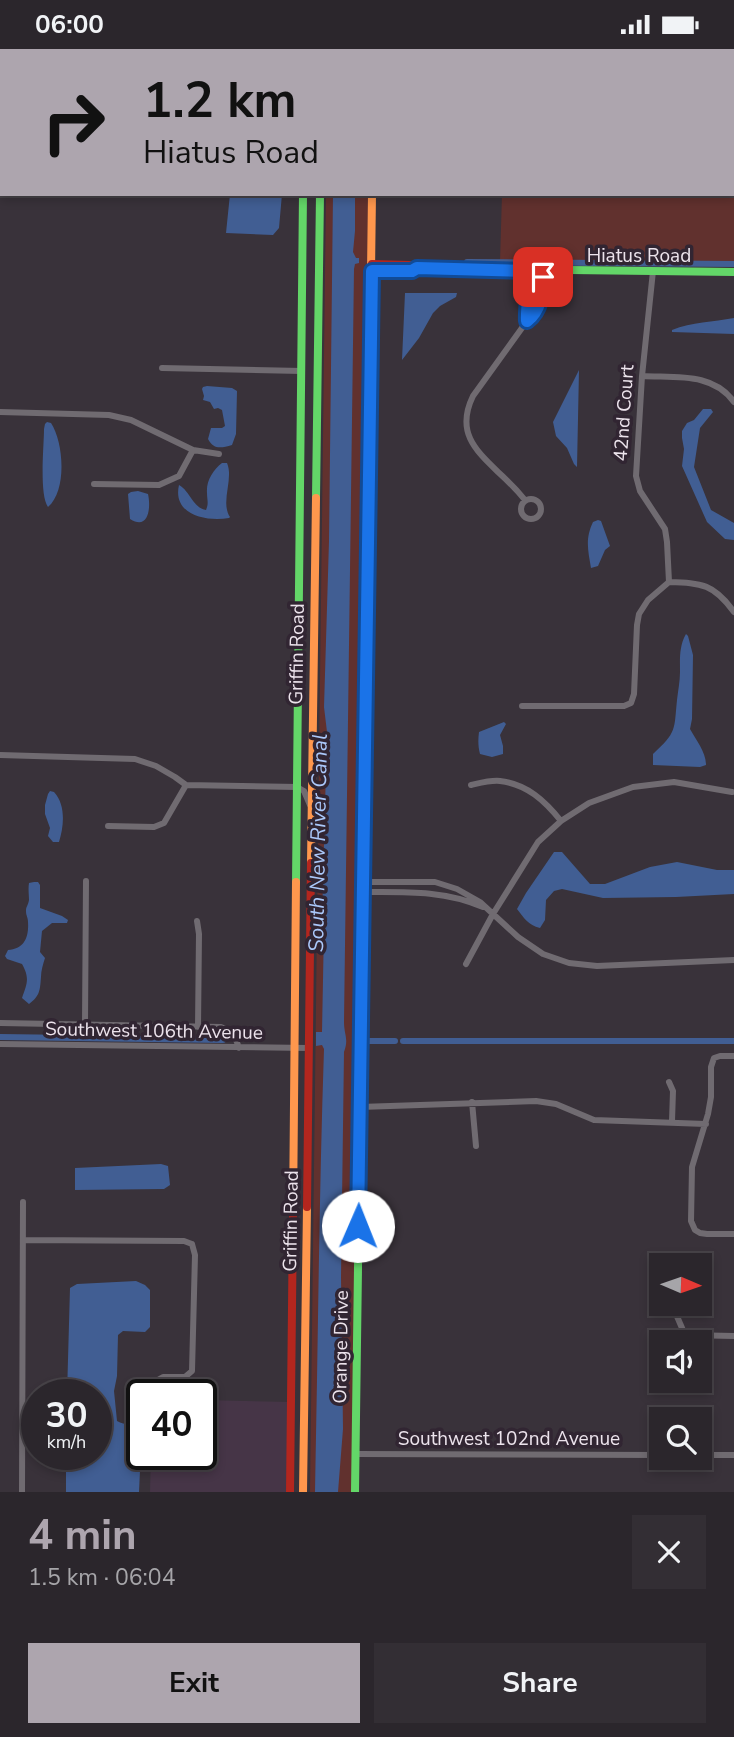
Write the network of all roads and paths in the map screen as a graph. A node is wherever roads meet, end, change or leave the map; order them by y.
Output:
1 (303, 196) edge
2 (320, 196) edge
3 (372, 196) edge
4 (303, 242) junction
5 (318, 254) junction
6 (303, 264) junction
7 (372, 267) junction
8 (531, 271) junction
9 (543, 271) junction
10 (653, 271) junction
11 (318, 272) junction
12 (734, 272) edge
13 (527, 321) junction
14 (162, 368) dead end
15 (302, 371) junction
16 (642, 376) junction
17 (734, 402) edge
18 (0, 412) edge
19 (193, 450) junction
20 (219, 454) dead end
21 (94, 484) dead end
22 (525, 500) dead end
23 (669, 582) junction
24 (734, 612) edge
25 (522, 706) dead end
26 (0, 755) edge
27 (186, 785) junction
28 (471, 785) dead end
29 (297, 787) junction
30 (732, 792) edge
31 (311, 807) junction
32 (561, 821) junction
33 (108, 826) dead end
34 (86, 881) dead end
35 (364, 882) junction
36 (363, 892) junction
37 (491, 912) junction
38 (197, 921) dead end
39 (734, 960) edge
40 (466, 964) dead end
41 (0, 1023) edge
42 (85, 1024) junction
43 (198, 1027) junction
44 (0, 1044) edge
45 (239, 1048) junction
46 (308, 1048) junction
47 (293, 1049) junction
48 (734, 1056) edge
49 (669, 1082) dead end
50 (472, 1102) junction
51 (360, 1107) junction
52 (672, 1121) junction
53 (706, 1124) junction
54 (476, 1146) dead end
55 (23, 1202) dead end
56 (734, 1234) edge
57 (23, 1240) junction
58 (677, 1316) edge
59 (734, 1336) edge
60 (291, 1356) junction
61 (305, 1375) junction
62 (160, 1379) edge
63 (291, 1402) junction
64 (304, 1431) junction
65 (356, 1454) junction
66 (649, 1455) edge
67 (712, 1455) edge
68 (734, 1455) edge
69 (22, 1492) edge
70 (290, 1492) edge
71 (303, 1492) edge
72 (355, 1492) edge

1 - 4 main road, Griffin Road
2 - 5 main road, Griffin Road
3 - 7 main road, Orange Drive
4 - 5 main road
4 - 6 main road, Griffin Road
5 - 11 main road, Griffin Road
6 - 11 main road
6 - 15 main road, Griffin Road
7 - 8 main road, Hiatus Road
7 - 35 main road, Orange Drive
8 - 9 main road, Hiatus Road
8 - 13 street
9 - 10 main road, Hiatus Road
9 - 13 street
10 - 12 main road, Hiatus Road
10 - 16 street, 42nd Court
11 - 31 main road, Griffin Road
13 - 22 street
14 - 15 street
15 - 29 main road, Griffin Road
16 - 17 street
16 - 23 street, 42nd Court
18 - 19 street
19 - 20 street
19 - 21 street
23 - 24 street
23 - 25 street
26 - 27 street
27 - 29 street
27 - 33 street
28 - 32 street
29 - 31 street
29 - 47 main road, Griffin Road
30 - 32 street
31 - 46 main road, Griffin Road
32 - 37 street
34 - 42 street
35 - 36 main road, Orange Drive
35 - 37 street
36 - 37 street
36 - 51 main road, Orange Drive
37 - 39 street
37 - 40 street
38 - 43 street
41 - 42 street
42 - 43 street
43 - 45 street
44 - 45 street, Southwest 106th Avenue
45 - 47 street, Southwest 106th Avenue
46 - 47 street, Southwest 106th Avenue
46 - 61 main road, Griffin Road
47 - 60 main road, Griffin Road
48 - 53 street
49 - 52 street
50 - 51 street
50 - 52 street
50 - 54 street
51 - 65 main road, Orange Drive
52 - 53 street
53 - 56 street
55 - 57 street
57 - 62 street
57 - 69 street
58 - 59 street
60 - 61 main road
60 - 63 main road, Griffin Road
61 - 64 main road, Griffin Road
63 - 64 main road
63 - 70 main road, Griffin Road
64 - 71 main road, Griffin Road
65 - 66 street, Southwest 102nd Avenue
65 - 72 main road, Orange Drive
67 - 68 street

